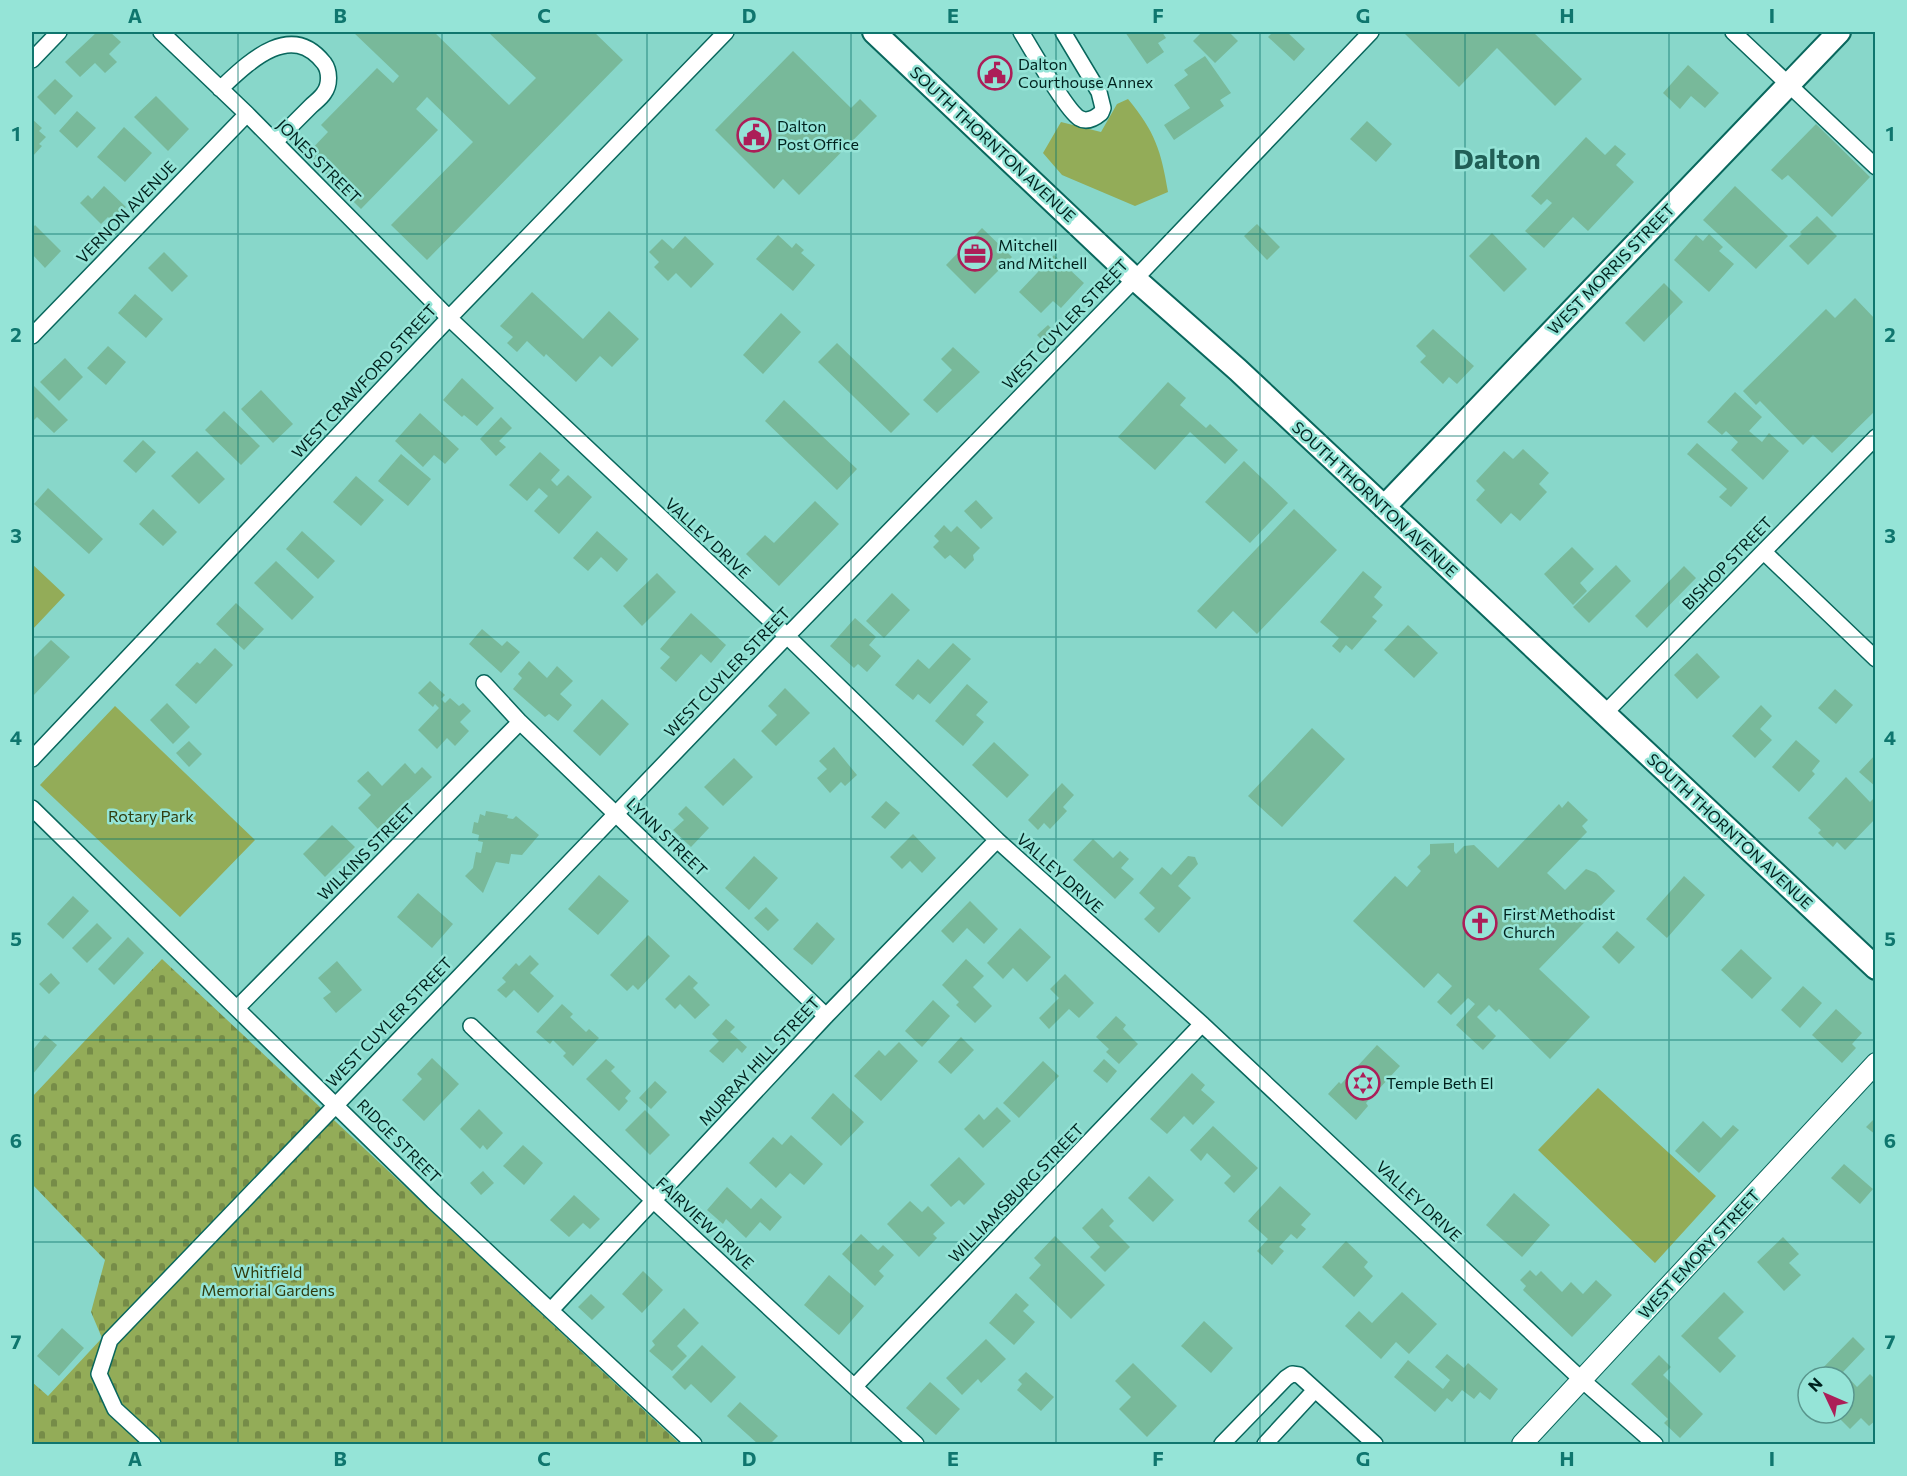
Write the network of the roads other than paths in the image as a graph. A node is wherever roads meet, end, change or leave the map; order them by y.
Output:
1 (59, 32) edge
2 (161, 32) edge
3 (726, 32) edge
4 (874, 32) edge
5 (1021, 32) edge
6 (1063, 32) edge
7 (1371, 32) edge
8 (1733, 32) edge
9 (1839, 32) edge
10 (32, 60) edge
11 (1788, 84) junction
12 (220, 89) junction
13 (247, 114) junction
14 (275, 142) junction
15 (1875, 166) edge
16 (1135, 279) junction
17 (448, 318) junction
18 (32, 336) edge
19 (1875, 437) edge
20 (1384, 507) junction
21 (1764, 552) junction
22 (787, 636) junction
23 (1875, 659) edge
24 (484, 683) dead end
25 (1605, 713) junction
26 (520, 722) junction
27 (32, 759) edge
28 (32, 808) edge
29 (616, 813) junction
30 (997, 840) junction
31 (1875, 968) edge
32 (237, 1008) junction
33 (826, 1016) junction
34 (1202, 1024) junction
35 (471, 1026) dead end
36 (1875, 1063) edge
37 (335, 1104) junction
38 (654, 1201) junction
39 (551, 1310) junction
40 (1582, 1380) junction
41 (855, 1386) junction
42 (1315, 1390) junction
43 (153, 1444) edge
44 (694, 1444) edge
45 (916, 1444) edge
46 (1222, 1444) edge
47 (1264, 1444) edge
48 (1376, 1444) edge
49 (1522, 1444) edge
50 (1655, 1444) edge

1 - 10 street
2 - 12 street, JONES STREET
3 - 17 street, WEST CRAWFORD STREET
4 - 16 main road, SOUTH THORNTON AVENUE
5 - 6 street
7 - 16 street, WEST CUYLER STREET
8 - 11 street
9 - 11 main road, WEST MORRIS STREET
11 - 15 street
11 - 20 main road, WEST MORRIS STREET
12 - 13 street, JONES STREET
12 - 14 street
13 - 14 street, JONES STREET
13 - 18 street, VERNON AVENUE
14 - 17 street, JONES STREET
16 - 20 main road, SOUTH THORNTON AVENUE
16 - 22 street, WEST CUYLER STREET
17 - 22 street, VALLEY DRIVE
17 - 27 street, WEST CRAWFORD STREET
19 - 21 street, BISHOP STREET
20 - 25 main road, SOUTH THORNTON AVENUE
21 - 23 street
21 - 25 street, BISHOP STREET
22 - 29 street, WEST CUYLER STREET
22 - 30 street, VALLEY DRIVE
24 - 26 street, LYNN STREET
25 - 31 main road, SOUTH THORNTON AVENUE
26 - 29 street, LYNN STREET
26 - 32 street, WILKINS STREET
28 - 32 street, RIDGE STREET
29 - 33 street, LYNN STREET
29 - 37 street, WEST CUYLER STREET
30 - 33 street, MURRAY HILL STREET
30 - 34 street, VALLEY DRIVE
32 - 37 street, RIDGE STREET
33 - 38 street, MURRAY HILL STREET
34 - 40 street, VALLEY DRIVE
34 - 41 street, WILLIAMSBURG STREET
35 - 38 street, FAIRVIEW DRIVE
36 - 40 street, WEST EMORY STREET
37 - 39 street, RIDGE STREET
37 - 43 street, WEST CUYLER STREET
38 - 39 street, MURRAY HILL STREET
38 - 41 street, FAIRVIEW DRIVE
39 - 44 street, RIDGE STREET
40 - 49 street, WEST EMORY STREET
40 - 50 street, VALLEY DRIVE
41 - 45 street, FAIRVIEW DRIVE
42 - 46 street
42 - 47 street
42 - 48 street

